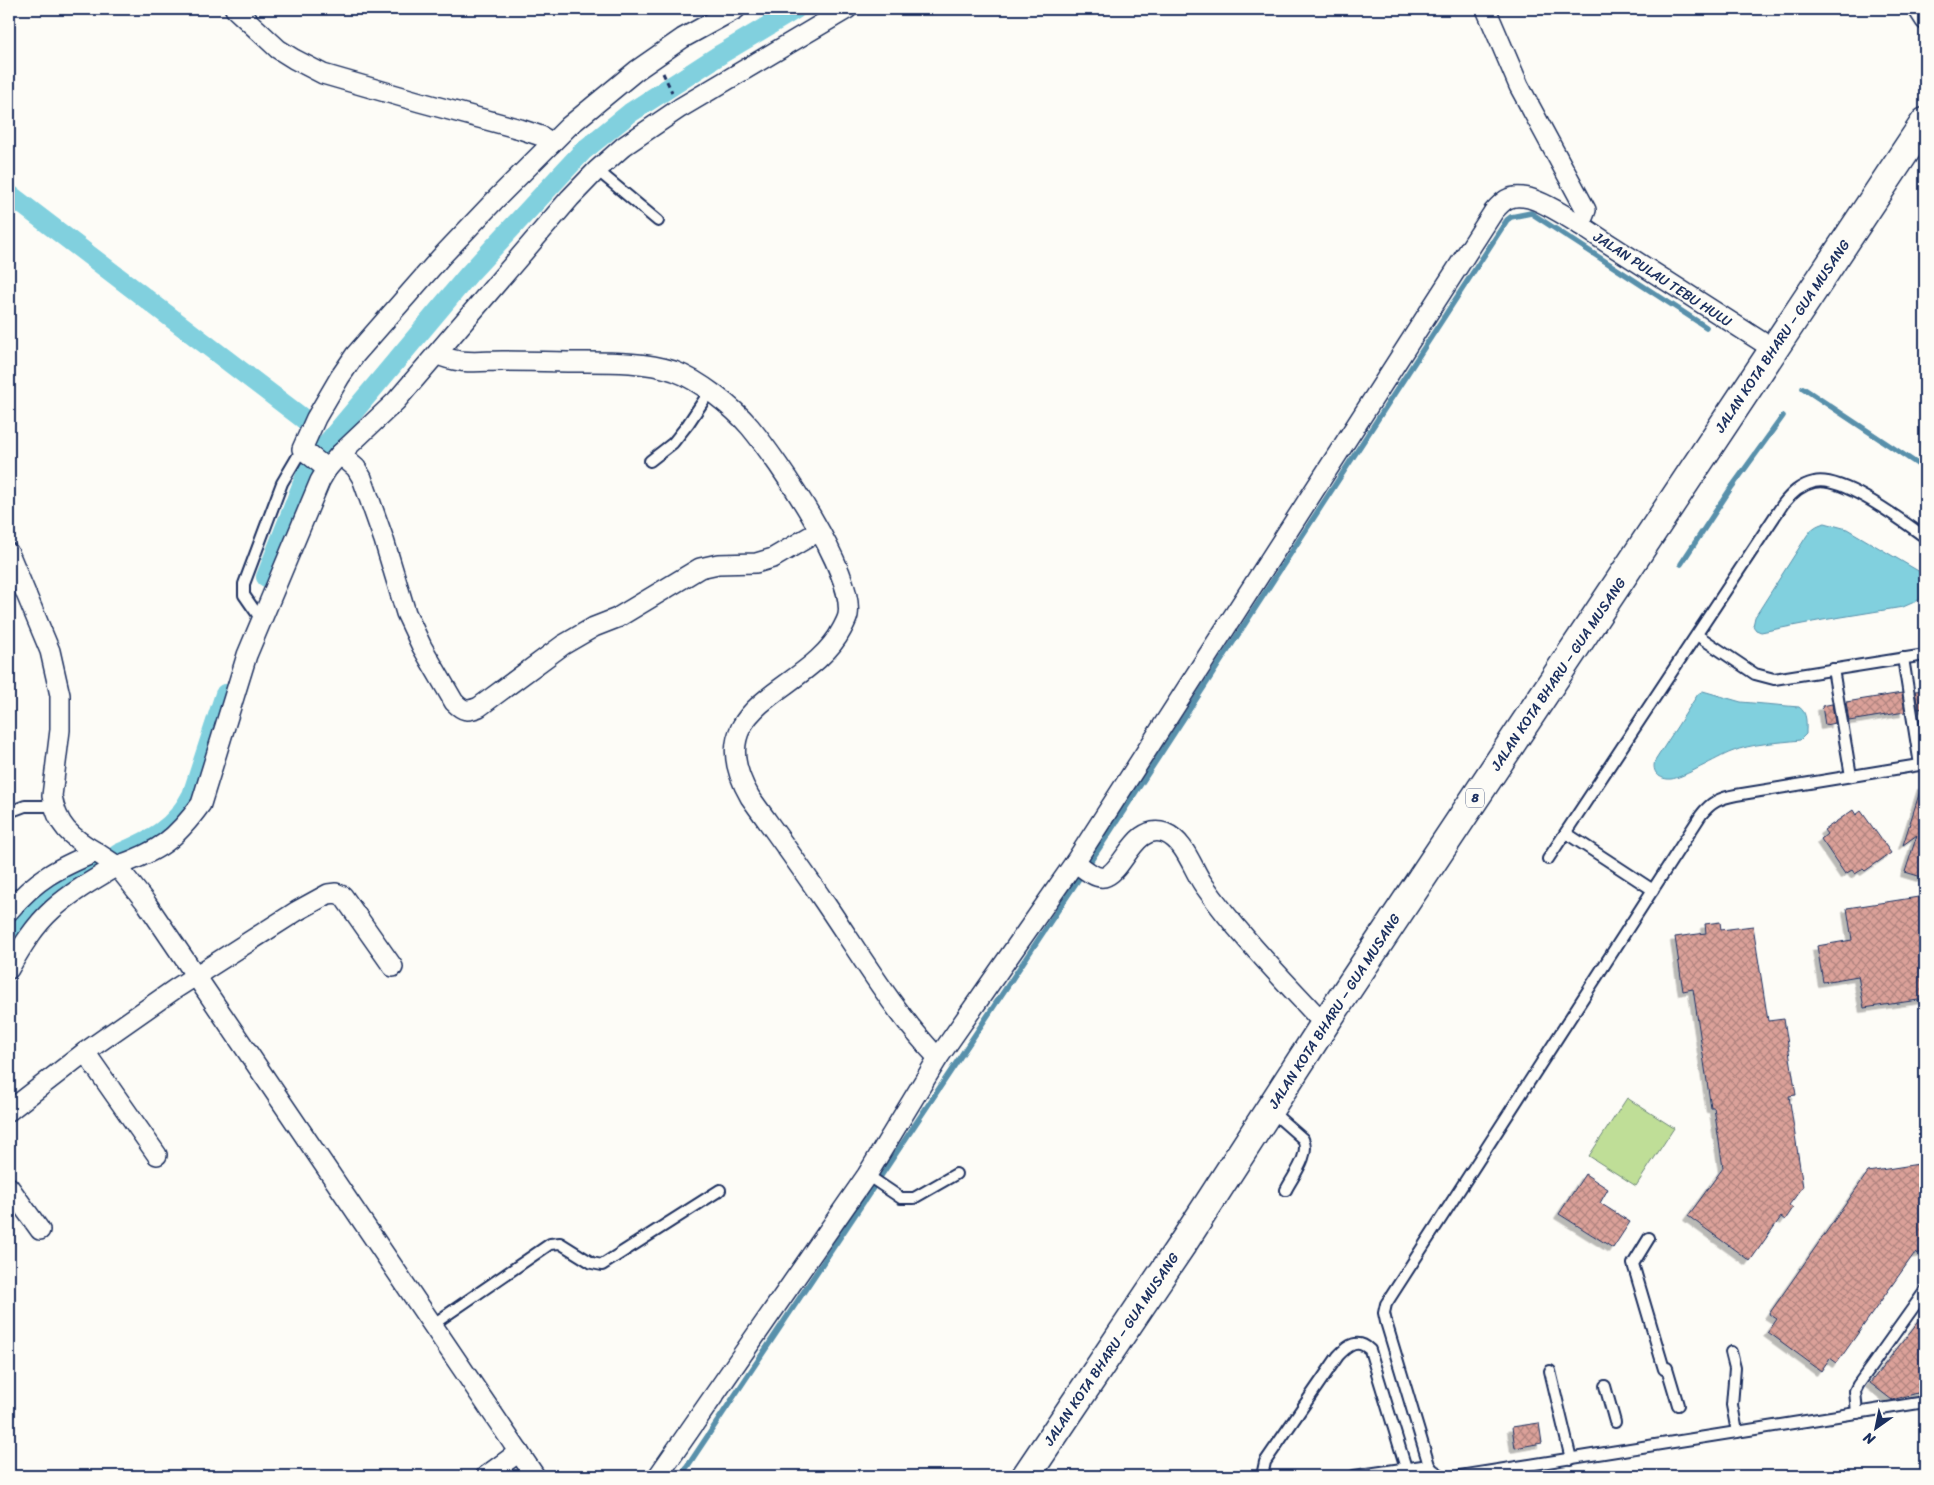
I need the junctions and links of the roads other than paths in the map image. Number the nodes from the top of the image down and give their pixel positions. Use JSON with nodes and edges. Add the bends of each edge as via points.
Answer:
{"nodes":[{"id":1,"x":235,"y":9,"type":"edge"},
{"id":2,"x":736,"y":9,"type":"edge"},
{"id":3,"x":847,"y":9,"type":"edge"},
{"id":4,"x":1486,"y":9,"type":"edge"},
{"id":5,"x":1918,"y":9,"type":"edge"},
{"id":6,"x":1925,"y":20,"type":"edge"},
{"id":7,"x":1925,"y":122,"type":"edge"},
{"id":8,"x":552,"y":143,"type":"junction"},
{"id":9,"x":597,"y":170,"type":"junction"},
{"id":10,"x":658,"y":222,"type":"dead end"},
{"id":11,"x":1580,"y":225,"type":"junction"},
{"id":12,"x":1773,"y":349,"type":"junction"},
{"id":13,"x":437,"y":354,"type":"junction"},
{"id":14,"x":710,"y":391,"type":"junction"},
{"id":15,"x":302,"y":449,"type":"junction"},
{"id":16,"x":340,"y":454,"type":"junction"},
{"id":17,"x":650,"y":461,"type":"dead end"},
{"id":18,"x":327,"y":469,"type":"junction"},
{"id":19,"x":819,"y":531,"type":"junction"},
{"id":20,"x":1925,"y":536,"type":"edge"},
{"id":21,"x":9,"y":553,"type":"edge"},
{"id":22,"x":16,"y":588,"type":"edge"},
{"id":23,"x":262,"y":621,"type":"junction"},
{"id":24,"x":1697,"y":635,"type":"junction"},
{"id":25,"x":1925,"y":655,"type":"edge"},
{"id":26,"x":1903,"y":658,"type":"junction"},
{"id":27,"x":1833,"y":669,"type":"junction"},
{"id":28,"x":1923,"y":764,"type":"edge"},
{"id":29,"x":1851,"y":776,"type":"junction"},
{"id":30,"x":54,"y":806,"type":"junction"},
{"id":31,"x":9,"y":812,"type":"edge"},
{"id":32,"x":1566,"y":833,"type":"junction"},
{"id":33,"x":96,"y":852,"type":"junction"},
{"id":34,"x":1548,"y":859,"type":"dead end"},
{"id":35,"x":1077,"y":863,"type":"junction"},
{"id":36,"x":117,"y":866,"type":"junction"},
{"id":37,"x":1652,"y":890,"type":"junction"},
{"id":38,"x":9,"y":910,"type":"edge"},
{"id":39,"x":393,"y":967,"type":"dead end"},
{"id":40,"x":9,"y":969,"type":"edge"},
{"id":41,"x":196,"y":976,"type":"junction"},
{"id":42,"x":1326,"y":1022,"type":"junction"},
{"id":43,"x":85,"y":1052,"type":"junction"},
{"id":44,"x":938,"y":1058,"type":"junction"},
{"id":45,"x":1270,"y":1110,"type":"junction"},
{"id":46,"x":9,"y":1112,"type":"edge"},
{"id":47,"x":157,"y":1155,"type":"dead end"},
{"id":48,"x":956,"y":1174,"type":"dead end"},
{"id":49,"x":869,"y":1177,"type":"junction"},
{"id":50,"x":9,"y":1187,"type":"edge"},
{"id":51,"x":720,"y":1190,"type":"dead end"},
{"id":52,"x":1286,"y":1190,"type":"dead end"},
{"id":53,"x":40,"y":1230,"type":"dead end"},
{"id":54,"x":1649,"y":1238,"type":"dead end"},
{"id":55,"x":1925,"y":1291,"type":"edge"},
{"id":56,"x":432,"y":1325,"type":"junction"},
{"id":57,"x":1731,"y":1352,"type":"dead end"},
{"id":58,"x":1550,"y":1371,"type":"dead end"},
{"id":59,"x":1605,"y":1386,"type":"dead end"},
{"id":60,"x":1925,"y":1402,"type":"edge"},
{"id":61,"x":1678,"y":1405,"type":"dead end"},
{"id":62,"x":1858,"y":1413,"type":"junction"},
{"id":63,"x":1616,"y":1422,"type":"dead end"},
{"id":64,"x":1737,"y":1432,"type":"junction"},
{"id":65,"x":518,"y":1452,"type":"junction"},
{"id":66,"x":1571,"y":1459,"type":"junction"},
{"id":67,"x":1429,"y":1465,"type":"junction"},
{"id":68,"x":1406,"y":1468,"type":"junction"},
{"id":69,"x":486,"y":1476,"type":"edge"},
{"id":70,"x":535,"y":1476,"type":"edge"},
{"id":71,"x":658,"y":1476,"type":"edge"},
{"id":72,"x":1026,"y":1476,"type":"edge"},
{"id":73,"x":1262,"y":1476,"type":"edge"},
{"id":74,"x":1354,"y":1476,"type":"edge"},
{"id":75,"x":1442,"y":1476,"type":"edge"},
{"id":76,"x":1460,"y":1476,"type":"edge"}],
"edges":[{"from":1,"to":8,"type":"street","via":[[278,49],[323,74],[520,129]]},
{"from":2,"to":8,"type":"street","via":[[653,58]]},
{"from":3,"to":9,"type":"street","via":[[680,108],[624,146]]},
{"from":4,"to":11,"type":"street","name":"JALAN PULAU TEBU HULU","via":[[1519,86],[1586,210]]},
{"from":5,"to":6,"type":"street"},
{"from":7,"to":12,"type":"main road","name":"JALAN KOTA BHARU – GUA MUSANG","number":"8"},
{"from":8,"to":15,"type":"street","via":[[441,257],[355,355],[321,410]]},
{"from":9,"to":10,"type":"lane"},
{"from":9,"to":13,"type":"street"},
{"from":11,"to":12,"type":"street","name":"JALAN PULAU TEBU HULU"},
{"from":11,"to":35,"type":"street","via":[[1525,196],[1510,196],[1494,211]]},
{"from":12,"to":42,"type":"main road","name":"JALAN KOTA BHARU – GUA MUSANG","number":"8"},
{"from":13,"to":14,"type":"street","via":[[463,362],[638,364],[675,372]]},
{"from":13,"to":16,"type":"street","via":[[396,401]]},
{"from":14,"to":17,"type":"lane","via":[[673,443]]},
{"from":14,"to":19,"type":"street","via":[[739,414],[769,450]]},
{"from":15,"to":18,"type":"street"},
{"from":15,"to":23,"type":"lane","via":[[282,483],[244,584],[244,595]]},
{"from":16,"to":18,"type":"street"},
{"from":16,"to":19,"type":"street","via":[[362,478],[406,613],[422,647],[461,710],[479,707],[563,645],[617,618],[700,568],[756,563],[773,558]]},
{"from":18,"to":23,"type":"street"},
{"from":19,"to":44,"type":"street","via":[[840,570],[848,596],[848,616],[838,637],[825,653],[745,720],[734,758],[750,797],[881,988]]},
{"from":20,"to":24,"type":"lane","via":[[1846,486],[1827,481],[1805,485],[1783,504]]},
{"from":21,"to":22,"type":"street"},
{"from":22,"to":30,"type":"street","via":[[50,651],[60,695],[60,730],[52,796]]},
{"from":23,"to":36,"type":"street","via":[[247,654],[201,804],[190,820],[155,851]]},
{"from":24,"to":27,"type":"lane","via":[[1764,677],[1774,679]]},
{"from":24,"to":32,"type":"lane"},
{"from":25,"to":26,"type":"lane"},
{"from":26,"to":27,"type":"lane"},
{"from":26,"to":28,"type":"lane"},
{"from":27,"to":29,"type":"lane"},
{"from":28,"to":29,"type":"lane"},
{"from":29,"to":37,"type":"lane","via":[[1717,799],[1708,805]]},
{"from":30,"to":31,"type":"lane","via":[[25,806]]},
{"from":30,"to":33,"type":"street","via":[[58,820],[73,838]]},
{"from":32,"to":34,"type":"lane"},
{"from":32,"to":37,"type":"lane"},
{"from":33,"to":36,"type":"street"},
{"from":33,"to":38,"type":"street","via":[[55,870]]},
{"from":35,"to":42,"type":"street","via":[[1104,877],[1147,834],[1157,832],[1173,837],[1202,882],[1249,942],[1314,1014]]},
{"from":35,"to":44,"type":"street"},
{"from":36,"to":40,"type":"street","via":[[52,910],[32,932]]},
{"from":36,"to":41,"type":"street"},
{"from":37,"to":67,"type":"lane","via":[[1386,1304],[1386,1322]]},
{"from":39,"to":41,"type":"street","via":[[350,904],[336,893],[297,911]]},
{"from":41,"to":43,"type":"street"},
{"from":41,"to":56,"type":"street"},
{"from":42,"to":45,"type":"main road","name":"JALAN KOTA BHARU – GUA MUSANG","number":"8"},
{"from":43,"to":46,"type":"street"},
{"from":43,"to":47,"type":"street"},
{"from":44,"to":49,"type":"street"},
{"from":45,"to":52,"type":"lane","via":[[1306,1144],[1305,1153]]},
{"from":45,"to":72,"type":"main road","name":"JALAN KOTA BHARU – GUA MUSANG","number":"8"},
{"from":48,"to":49,"type":"lane","via":[[914,1198],[901,1198]]},
{"from":49,"to":71,"type":"street"},
{"from":50,"to":53,"type":"street"},
{"from":51,"to":56,"type":"lane","via":[[602,1265],[592,1263],[560,1243],[550,1244]]},
{"from":54,"to":61,"type":"lane","via":[[1633,1264]]},
{"from":55,"to":62,"type":"lane","via":[[1858,1385],[1855,1391]]},
{"from":56,"to":65,"type":"street"},
{"from":57,"to":64,"type":"lane","via":[[1736,1368],[1732,1405]]},
{"from":58,"to":66,"type":"lane"},
{"from":59,"to":63,"type":"lane"},
{"from":60,"to":62,"type":"lane"},
{"from":62,"to":64,"type":"lane"},
{"from":64,"to":66,"type":"lane"},
{"from":65,"to":69,"type":"street"},
{"from":65,"to":70,"type":"street"},
{"from":66,"to":76,"type":"lane"},
{"from":67,"to":68,"type":"lane"},
{"from":67,"to":75,"type":"lane"},
{"from":68,"to":73,"type":"lane","via":[[1372,1355],[1367,1347],[1358,1343],[1338,1356],[1265,1462]]},
{"from":68,"to":74,"type":"lane"}]}
